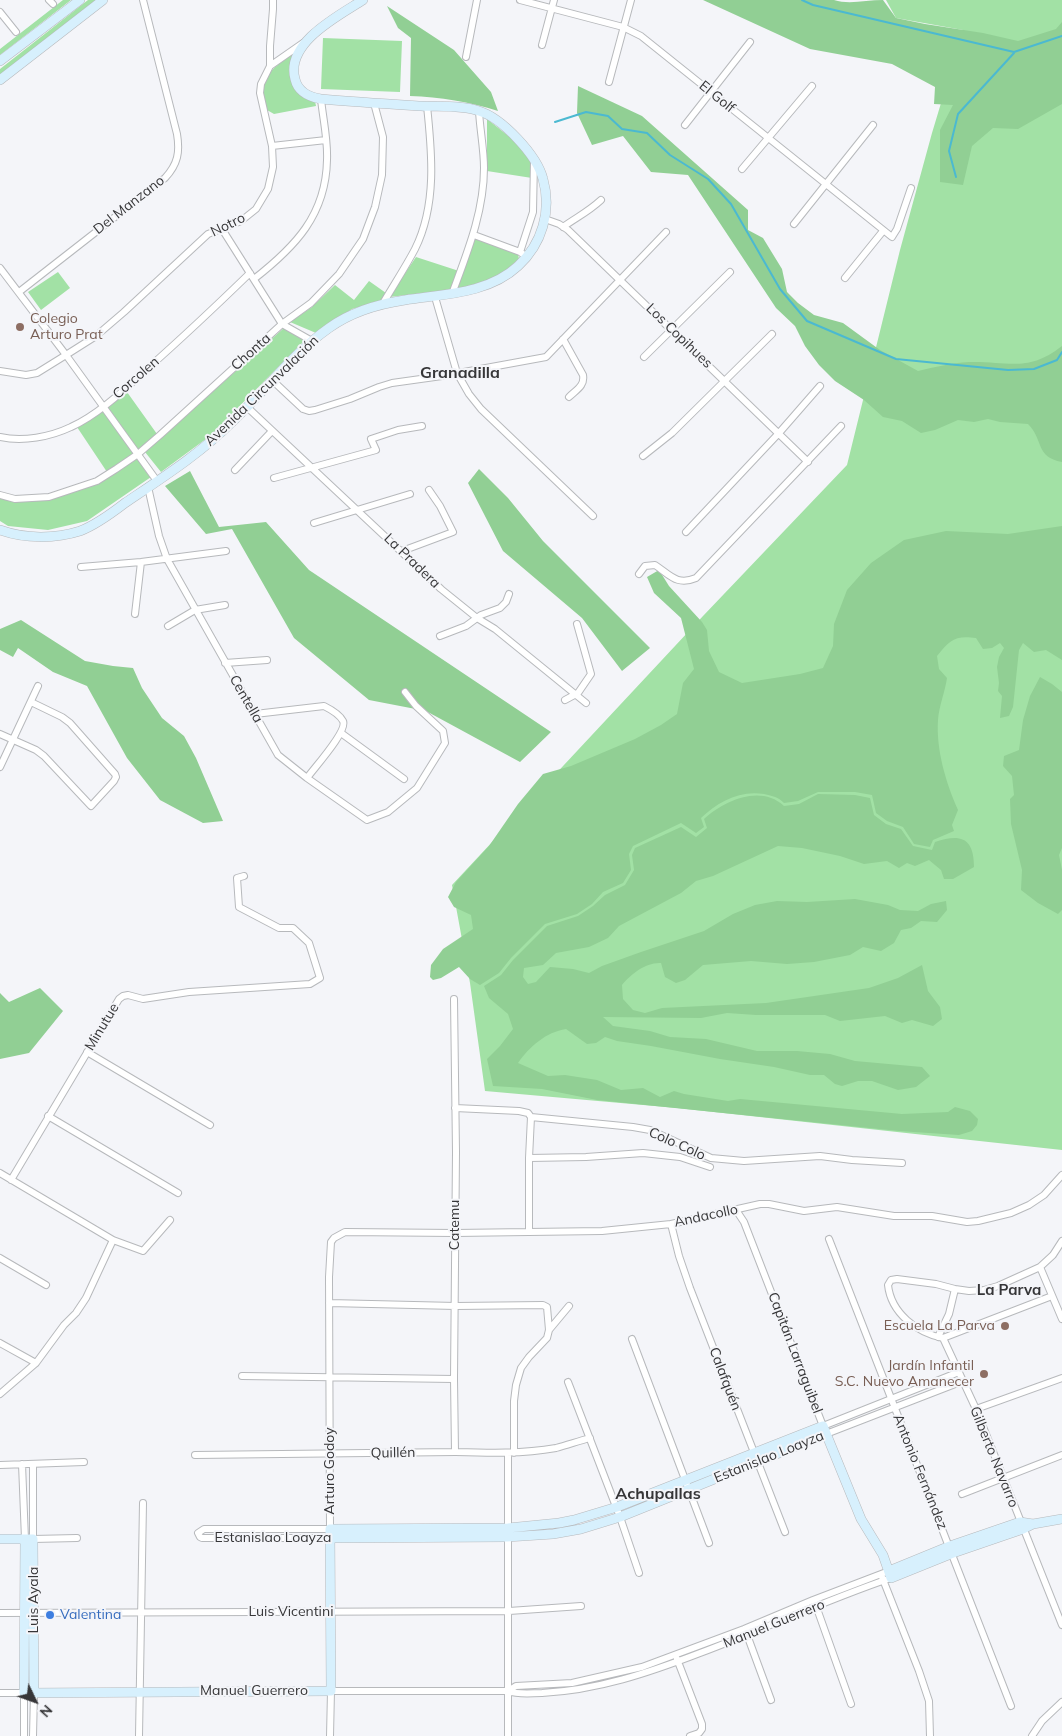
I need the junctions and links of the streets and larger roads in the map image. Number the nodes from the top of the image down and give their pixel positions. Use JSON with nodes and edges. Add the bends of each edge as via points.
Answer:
{"nodes":[{"id":1,"x":80,"y":0,"type":"edge"},
{"id":2,"x":103,"y":0,"type":"edge"},
{"id":3,"x":143,"y":0,"type":"edge"},
{"id":4,"x":272,"y":0,"type":"edge"},
{"id":5,"x":363,"y":0,"type":"edge"},
{"id":6,"x":477,"y":0,"type":"edge"},
{"id":7,"x":520,"y":0,"type":"edge"},
{"id":8,"x":554,"y":0,"type":"edge"},
{"id":9,"x":631,"y":0,"type":"edge"},
{"id":10,"x":552,"y":8,"type":"junction"},
{"id":11,"x":0,"y":12,"type":"edge"},
{"id":12,"x":623,"y":27,"type":"junction"},
{"id":13,"x":16,"y":32,"type":"dead end"},
{"id":14,"x":308,"y":40,"type":"junction"},
{"id":15,"x":750,"y":42,"type":"dead end"},
{"id":16,"x":542,"y":45,"type":"dead end"},
{"id":17,"x":466,"y":56,"type":"dead end"},
{"id":18,"x":0,"y":61,"type":"edge"},
{"id":19,"x":270,"y":66,"type":"junction"},
{"id":20,"x":0,"y":80,"type":"edge"},
{"id":21,"x":609,"y":82,"type":"dead end"},
{"id":22,"x":812,"y":86,"type":"dead end"},
{"id":23,"x":710,"y":92,"type":"junction"},
{"id":24,"x":321,"y":99,"type":"junction"},
{"id":25,"x":374,"y":103,"type":"junction"},
{"id":26,"x":427,"y":106,"type":"junction"},
{"id":27,"x":479,"y":111,"type":"junction"},
{"id":28,"x":685,"y":125,"type":"dead end"},
{"id":29,"x":873,"y":125,"type":"dead end"},
{"id":30,"x":768,"y":138,"type":"junction"},
{"id":31,"x":326,"y":140,"type":"junction"},
{"id":32,"x":272,"y":146,"type":"junction"},
{"id":33,"x":534,"y":157,"type":"junction"},
{"id":34,"x":742,"y":169,"type":"dead end"},
{"id":35,"x":826,"y":184,"type":"junction"},
{"id":36,"x":911,"y":188,"type":"dead end"},
{"id":37,"x":601,"y":200,"type":"dead end"},
{"id":38,"x":545,"y":219,"type":"junction"},
{"id":39,"x":794,"y":224,"type":"dead end"},
{"id":40,"x":563,"y":226,"type":"junction"},
{"id":41,"x":222,"y":229,"type":"junction"},
{"id":42,"x":884,"y":231,"type":"junction"},
{"id":43,"x":666,"y":232,"type":"dead end"},
{"id":44,"x":474,"y":235,"type":"junction"},
{"id":45,"x":524,"y":254,"type":"junction"},
{"id":46,"x":0,"y":268,"type":"edge"},
{"id":47,"x":730,"y":272,"type":"dead end"},
{"id":48,"x":250,"y":273,"type":"junction"},
{"id":49,"x":845,"y":278,"type":"dead end"},
{"id":50,"x":254,"y":279,"type":"junction"},
{"id":51,"x":620,"y":279,"type":"junction"},
{"id":52,"x":19,"y":292,"type":"junction"},
{"id":53,"x":452,"y":294,"type":"junction"},
{"id":54,"x":435,"y":297,"type":"junction"},
{"id":55,"x":382,"y":305,"type":"junction"},
{"id":56,"x":282,"y":324,"type":"junction"},
{"id":57,"x":672,"y":329,"type":"junction"},
{"id":58,"x":772,"y":334,"type":"dead end"},
{"id":59,"x":563,"y":339,"type":"junction"},
{"id":60,"x":312,"y":341,"type":"junction"},
{"id":61,"x":66,"y":355,"type":"junction"},
{"id":62,"x":644,"y":357,"type":"dead end"},
{"id":63,"x":0,"y":371,"type":"edge"},
{"id":64,"x":457,"y":373,"type":"junction"},
{"id":65,"x":272,"y":380,"type":"junction"},
{"id":66,"x":725,"y":382,"type":"junction"},
{"id":67,"x":820,"y":386,"type":"dead end"},
{"id":68,"x":569,"y":397,"type":"dead end"},
{"id":69,"x":104,"y":406,"type":"junction"},
{"id":70,"x":247,"y":407,"type":"junction"},
{"id":71,"x":422,"y":426,"type":"dead end"},
{"id":72,"x":841,"y":426,"type":"dead end"},
{"id":73,"x":272,"y":431,"type":"junction"},
{"id":74,"x":779,"y":433,"type":"junction"},
{"id":75,"x":0,"y":436,"type":"edge"},
{"id":76,"x":138,"y":454,"type":"junction"},
{"id":77,"x":643,"y":456,"type":"dead end"},
{"id":78,"x":808,"y":462,"type":"junction"},
{"id":79,"x":312,"y":468,"type":"junction"},
{"id":80,"x":235,"y":470,"type":"dead end"},
{"id":81,"x":274,"y":478,"type":"dead end"},
{"id":82,"x":157,"y":481,"type":"junction"},
{"id":83,"x":148,"y":487,"type":"junction"},
{"id":84,"x":430,"y":490,"type":"dead end"},
{"id":85,"x":410,"y":494,"type":"dead end"},
{"id":86,"x":0,"y":496,"type":"edge"},
{"id":87,"x":357,"y":510,"type":"junction"},
{"id":88,"x":593,"y":516,"type":"dead end"},
{"id":89,"x":314,"y":523,"type":"dead end"},
{"id":90,"x":0,"y":530,"type":"edge"},
{"id":91,"x":686,"y":532,"type":"dead end"},
{"id":92,"x":226,"y":551,"type":"dead end"},
{"id":93,"x":402,"y":551,"type":"junction"},
{"id":94,"x":166,"y":559,"type":"junction"},
{"id":95,"x":141,"y":562,"type":"junction"},
{"id":96,"x":81,"y":567,"type":"dead end"},
{"id":97,"x":639,"y":574,"type":"dead end"},
{"id":98,"x":509,"y":594,"type":"dead end"},
{"id":99,"x":225,"y":605,"type":"dead end"},
{"id":100,"x":195,"y":610,"type":"junction"},
{"id":101,"x":135,"y":614,"type":"dead end"},
{"id":102,"x":477,"y":618,"type":"junction"},
{"id":103,"x":577,"y":624,"type":"dead end"},
{"id":104,"x":168,"y":626,"type":"dead end"},
{"id":105,"x":440,"y":636,"type":"dead end"},
{"id":106,"x":268,"y":660,"type":"dead end"},
{"id":107,"x":225,"y":663,"type":"junction"},
{"id":108,"x":38,"y":686,"type":"dead end"},
{"id":109,"x":405,"y":692,"type":"dead end"},
{"id":110,"x":576,"y":694,"type":"junction"},
{"id":111,"x":565,"y":700,"type":"dead end"},
{"id":112,"x":31,"y":702,"type":"junction"},
{"id":113,"x":586,"y":703,"type":"dead end"},
{"id":114,"x":255,"y":714,"type":"junction"},
{"id":115,"x":341,"y":733,"type":"junction"},
{"id":116,"x":0,"y":734,"type":"edge"},
{"id":117,"x":12,"y":740,"type":"junction"},
{"id":118,"x":0,"y":767,"type":"edge"},
{"id":119,"x":307,"y":778,"type":"junction"},
{"id":120,"x":404,"y":779,"type":"dead end"},
{"id":121,"x":244,"y":876,"type":"dead end"},
{"id":122,"x":454,"y":999,"type":"dead end"},
{"id":123,"x":87,"y":1052,"type":"junction"},
{"id":124,"x":455,"y":1108,"type":"junction"},
{"id":125,"x":48,"y":1116,"type":"junction"},
{"id":126,"x":531,"y":1117,"type":"junction"},
{"id":127,"x":210,"y":1126,"type":"dead end"},
{"id":128,"x":528,"y":1158,"type":"junction"},
{"id":129,"x":902,"y":1163,"type":"dead end"},
{"id":130,"x":710,"y":1167,"type":"dead end"},
{"id":131,"x":0,"y":1173,"type":"edge"},
{"id":132,"x":1062,"y":1175,"type":"edge"},
{"id":133,"x":11,"y":1180,"type":"junction"},
{"id":134,"x":178,"y":1193,"type":"dead end"},
{"id":135,"x":736,"y":1210,"type":"junction"},
{"id":136,"x":170,"y":1220,"type":"dead end"},
{"id":137,"x":671,"y":1224,"type":"junction"},
{"id":138,"x":529,"y":1231,"type":"junction"},
{"id":139,"x":455,"y":1233,"type":"junction"},
{"id":140,"x":334,"y":1238,"type":"joint"},
{"id":141,"x":829,"y":1239,"type":"dead end"},
{"id":142,"x":113,"y":1240,"type":"junction"},
{"id":143,"x":1062,"y":1241,"type":"edge"},
{"id":144,"x":0,"y":1258,"type":"edge"},
{"id":145,"x":1040,"y":1267,"type":"junction"},
{"id":146,"x":46,"y":1285,"type":"dead end"},
{"id":147,"x":955,"y":1289,"type":"junction"},
{"id":148,"x":1052,"y":1296,"type":"junction"},
{"id":149,"x":329,"y":1303,"type":"junction"},
{"id":150,"x":456,"y":1306,"type":"junction"},
{"id":151,"x":569,"y":1306,"type":"dead end"},
{"id":152,"x":1062,"y":1320,"type":"edge"},
{"id":153,"x":548,"y":1333,"type":"junction"},
{"id":154,"x":941,"y":1337,"type":"junction"},
{"id":155,"x":632,"y":1339,"type":"dead end"},
{"id":156,"x":0,"y":1343,"type":"edge"},
{"id":157,"x":36,"y":1364,"type":"junction"},
{"id":158,"x":959,"y":1372,"type":"junction"},
{"id":159,"x":242,"y":1376,"type":"dead end"},
{"id":160,"x":330,"y":1378,"type":"junction"},
{"id":161,"x":454,"y":1378,"type":"junction"},
{"id":162,"x":1062,"y":1378,"type":"edge"},
{"id":163,"x":963,"y":1381,"type":"junction"},
{"id":164,"x":568,"y":1382,"type":"dead end"},
{"id":165,"x":0,"y":1394,"type":"edge"},
{"id":166,"x":891,"y":1399,"type":"junction"},
{"id":167,"x":894,"y":1408,"type":"junction"},
{"id":168,"x":976,"y":1410,"type":"junction"},
{"id":169,"x":824,"y":1430,"type":"junction"},
{"id":170,"x":590,"y":1438,"type":"junction"},
{"id":171,"x":455,"y":1452,"type":"junction"},
{"id":172,"x":329,"y":1453,"type":"junction"},
{"id":173,"x":511,"y":1453,"type":"junction"},
{"id":174,"x":754,"y":1453,"type":"junction"},
{"id":175,"x":195,"y":1455,"type":"dead end"},
{"id":176,"x":1062,"y":1455,"type":"edge"},
{"id":177,"x":84,"y":1462,"type":"dead end"},
{"id":178,"x":758,"y":1462,"type":"junction"},
{"id":179,"x":22,"y":1464,"type":"junction"},
{"id":180,"x":33,"y":1464,"type":"junction"},
{"id":181,"x":0,"y":1465,"type":"edge"},
{"id":182,"x":1003,"y":1479,"type":"junction"},
{"id":183,"x":686,"y":1480,"type":"junction"},
{"id":184,"x":689,"y":1489,"type":"junction"},
{"id":185,"x":962,"y":1494,"type":"dead end"},
{"id":186,"x":143,"y":1503,"type":"dead end"},
{"id":187,"x":617,"y":1507,"type":"junction"},
{"id":188,"x":620,"y":1517,"type":"junction"},
{"id":189,"x":1062,"y":1519,"type":"edge"},
{"id":190,"x":1022,"y":1526,"type":"junction"},
{"id":191,"x":508,"y":1528,"type":"junction"},
{"id":192,"x":785,"y":1532,"type":"dead end"},
{"id":193,"x":330,"y":1533,"type":"junction"},
{"id":194,"x":507,"y":1537,"type":"junction"},
{"id":195,"x":77,"y":1538,"type":"dead end"},
{"id":196,"x":0,"y":1539,"type":"edge"},
{"id":197,"x":29,"y":1539,"type":"junction"},
{"id":198,"x":709,"y":1543,"type":"dead end"},
{"id":199,"x":952,"y":1550,"type":"junction"},
{"id":200,"x":639,"y":1573,"type":"dead end"},
{"id":201,"x":886,"y":1576,"type":"junction"},
{"id":202,"x":815,"y":1603,"type":"junction"},
{"id":203,"x":581,"y":1606,"type":"dead end"},
{"id":204,"x":509,"y":1611,"type":"junction"},
{"id":205,"x":330,"y":1612,"type":"junction"},
{"id":206,"x":0,"y":1613,"type":"edge"},
{"id":207,"x":29,"y":1613,"type":"junction"},
{"id":208,"x":141,"y":1613,"type":"junction"},
{"id":209,"x":1062,"y":1625,"type":"edge"},
{"id":210,"x":746,"y":1632,"type":"junction"},
{"id":211,"x":676,"y":1659,"type":"junction"},
{"id":212,"x":331,"y":1691,"type":"junction"},
{"id":213,"x":508,"y":1691,"type":"junction"},
{"id":214,"x":140,"y":1692,"type":"junction"},
{"id":215,"x":0,"y":1693,"type":"edge"},
{"id":216,"x":29,"y":1693,"type":"junction"},
{"id":217,"x":771,"y":1700,"type":"dead end"},
{"id":218,"x":1062,"y":1702,"type":"edge"},
{"id":219,"x":851,"y":1704,"type":"dead end"},
{"id":220,"x":1011,"y":1706,"type":"dead end"},
{"id":221,"x":1059,"y":1709,"type":"edge"},
{"id":222,"x":24,"y":1736,"type":"edge"},
{"id":223,"x":33,"y":1736,"type":"edge"},
{"id":224,"x":139,"y":1736,"type":"edge"},
{"id":225,"x":330,"y":1736,"type":"edge"},
{"id":226,"x":508,"y":1736,"type":"edge"},
{"id":227,"x":690,"y":1736,"type":"edge"},
{"id":228,"x":930,"y":1736,"type":"edge"},
{"id":229,"x":1032,"y":1736,"type":"edge"}],
"edges":[{"from":1,"to":18,"type":"street"},
{"from":2,"to":20,"type":"street"},
{"from":3,"to":52,"type":"street","name":"Del Manzano","via":[[177,134],[179,152],[175,165],[165,178]]},
{"from":4,"to":19,"type":"street","name":"Notro"},
{"from":5,"to":14,"type":"street","name":"Avenida Circunvalación"},
{"from":6,"to":17,"type":"street"},
{"from":7,"to":10,"type":"street","name":"El Golf"},
{"from":8,"to":10,"type":"street"},
{"from":9,"to":12,"type":"street"},
{"from":10,"to":12,"type":"street","name":"El Golf"},
{"from":10,"to":16,"type":"street"},
{"from":11,"to":13,"type":"street"},
{"from":12,"to":21,"type":"street"},
{"from":12,"to":23,"type":"street","name":"El Golf","via":[[641,36]]},
{"from":14,"to":19,"type":"street"},
{"from":14,"to":24,"type":"street","name":"Avenida Circunvalación","via":[[296,58],[294,74],[300,90]]},
{"from":15,"to":23,"type":"street"},
{"from":19,"to":32,"type":"street","name":"Notro","via":[[260,93]]},
{"from":22,"to":30,"type":"street"},
{"from":23,"to":28,"type":"street"},
{"from":23,"to":30,"type":"street","name":"El Golf"},
{"from":24,"to":25,"type":"street","name":"Avenida Circunvalación"},
{"from":24,"to":31,"type":"street"},
{"from":25,"to":26,"type":"street","name":"Avenida Circunvalación"},
{"from":25,"to":56,"type":"street","name":"Chonta","via":[[383,137],[382,175],[363,239],[339,274],[311,303]]},
{"from":26,"to":27,"type":"street","name":"Avenida Circunvalación"},
{"from":26,"to":55,"type":"street","via":[[432,160],[424,222],[415,248]]},
{"from":27,"to":33,"type":"street","name":"Avenida Circunvalación","via":[[502,125]]},
{"from":27,"to":44,"type":"street","via":[[483,194]]},
{"from":29,"to":35,"type":"street"},
{"from":30,"to":34,"type":"street"},
{"from":30,"to":35,"type":"street","name":"El Golf"},
{"from":31,"to":32,"type":"street"},
{"from":31,"to":50,"type":"street","via":[[326,182],[319,204],[297,241]]},
{"from":32,"to":41,"type":"street","name":"Notro","via":[[272,179],[264,198],[241,221]]},
{"from":33,"to":38,"type":"street","name":"Avenida Circunvalación","via":[[546,193]]},
{"from":33,"to":45,"type":"street","via":[[533,212]]},
{"from":35,"to":39,"type":"street"},
{"from":35,"to":42,"type":"street","name":"El Golf"},
{"from":36,"to":42,"type":"street","name":"El Golf","via":[[892,237]]},
{"from":37,"to":40,"type":"street","via":[[589,212]]},
{"from":38,"to":40,"type":"street","name":"Los Copihues"},
{"from":38,"to":45,"type":"street","name":"Avenida Circunvalación","via":[[540,236]]},
{"from":40,"to":51,"type":"street","name":"Los Copihues"},
{"from":41,"to":48,"type":"street"},
{"from":41,"to":61,"type":"street","name":"Notro","via":[[208,234],[96,336]]},
{"from":42,"to":49,"type":"street"},
{"from":43,"to":51,"type":"street"},
{"from":44,"to":45,"type":"street"},
{"from":44,"to":53,"type":"street"},
{"from":45,"to":53,"type":"street","name":"Avenida Circunvalación","via":[[510,273],[484,286]]},
{"from":46,"to":52,"type":"street"},
{"from":47,"to":57,"type":"street"},
{"from":48,"to":50,"type":"street"},
{"from":48,"to":69,"type":"street","name":"Corcolen"},
{"from":50,"to":56,"type":"street"},
{"from":51,"to":57,"type":"street","name":"Los Copihues"},
{"from":51,"to":59,"type":"street"},
{"from":52,"to":61,"type":"street"},
{"from":53,"to":54,"type":"street","name":"Avenida Circunvalación"},
{"from":54,"to":55,"type":"street","name":"Avenida Circunvalación"},
{"from":54,"to":64,"type":"street"},
{"from":55,"to":60,"type":"street","name":"Avenida Circunvalación","via":[[342,320]]},
{"from":56,"to":60,"type":"street"},
{"from":56,"to":76,"type":"street","name":"Chonta"},
{"from":57,"to":62,"type":"street"},
{"from":57,"to":66,"type":"street","name":"Los Copihues"},
{"from":58,"to":66,"type":"street"},
{"from":59,"to":64,"type":"street","via":[[546,357]]},
{"from":59,"to":68,"type":"street","via":[[584,380]]},
{"from":60,"to":65,"type":"street","name":"Avenida Circunvalación"},
{"from":61,"to":63,"type":"street","name":"Notro","via":[[37,373],[26,375]]},
{"from":61,"to":69,"type":"street"},
{"from":64,"to":65,"type":"street","via":[[379,386],[309,411]]},
{"from":64,"to":88,"type":"street","via":[[481,409]]},
{"from":65,"to":70,"type":"street","name":"Avenida Circunvalación"},
{"from":66,"to":74,"type":"street","name":"Los Copihues"},
{"from":66,"to":77,"type":"street"},
{"from":67,"to":74,"type":"street"},
{"from":69,"to":75,"type":"street","name":"Corcolen","via":[[66,430],[22,439]]},
{"from":69,"to":76,"type":"street"},
{"from":70,"to":73,"type":"street","name":"La Pradera"},
{"from":70,"to":82,"type":"street","name":"Avenida Circunvalación","via":[[210,441]]},
{"from":71,"to":79,"type":"street","via":[[371,439],[376,450]]},
{"from":72,"to":78,"type":"street"},
{"from":73,"to":79,"type":"street","name":"La Pradera"},
{"from":73,"to":80,"type":"street"},
{"from":74,"to":78,"type":"street","name":"Los Copihues"},
{"from":74,"to":91,"type":"street"},
{"from":76,"to":82,"type":"street"},
{"from":76,"to":86,"type":"street","name":"Chonta","via":[[97,481],[49,497],[15,499]]},
{"from":78,"to":97,"type":"street","via":[[696,578],[678,581],[655,565],[645,566]]},
{"from":79,"to":81,"type":"street"},
{"from":79,"to":87,"type":"street","name":"La Pradera"},
{"from":82,"to":83,"type":"street","name":"Avenida Circunvalación"},
{"from":83,"to":90,"type":"street","name":"Avenida Circunvalación","via":[[83,530],[36,537]]},
{"from":83,"to":94,"type":"street","name":"Centella"},
{"from":84,"to":93,"type":"street","via":[[453,532]]},
{"from":85,"to":87,"type":"street"},
{"from":87,"to":89,"type":"street"},
{"from":87,"to":93,"type":"street","name":"La Pradera"},
{"from":92,"to":94,"type":"street"},
{"from":93,"to":102,"type":"street","name":"La Pradera"},
{"from":94,"to":95,"type":"street"},
{"from":94,"to":100,"type":"street","name":"Centella"},
{"from":95,"to":96,"type":"street"},
{"from":95,"to":101,"type":"street"},
{"from":98,"to":102,"type":"street","via":[[500,608]]},
{"from":99,"to":100,"type":"street"},
{"from":100,"to":104,"type":"street"},
{"from":100,"to":107,"type":"street","name":"Centella"},
{"from":102,"to":105,"type":"street"},
{"from":102,"to":110,"type":"street","name":"La Pradera"},
{"from":103,"to":110,"type":"street","via":[[591,674]]},
{"from":106,"to":107,"type":"street"},
{"from":107,"to":114,"type":"street","name":"Centella"},
{"from":108,"to":112,"type":"street"},
{"from":109,"to":119,"type":"street","name":"Centella","via":[[443,731],[446,743],[417,788],[388,812],[367,820]]},
{"from":110,"to":111,"type":"street"},
{"from":110,"to":113,"type":"street","name":"La Pradera"},
{"from":112,"to":117,"type":"street"},
{"from":112,"to":117,"type":"street","via":[[70,723],[116,777],[91,806],[44,756]]},
{"from":114,"to":115,"type":"street","via":[[324,706],[342,719]]},
{"from":114,"to":119,"type":"street","name":"Centella","via":[[278,755]]},
{"from":115,"to":119,"type":"street"},
{"from":115,"to":120,"type":"street"},
{"from":116,"to":117,"type":"street"},
{"from":117,"to":118,"type":"street"},
{"from":121,"to":123,"type":"street","name":"Minutue","via":[[237,878],[239,907],[279,928],[293,928],[310,943],[320,978],[310,984],[143,998],[123,996]]},
{"from":122,"to":124,"type":"street","name":"Catemu"},
{"from":123,"to":125,"type":"street","name":"Minutue"},
{"from":123,"to":127,"type":"street"},
{"from":124,"to":126,"type":"street","name":"Colo Colo","via":[[519,1111]]},
{"from":124,"to":139,"type":"street","name":"Catemu"},
{"from":125,"to":133,"type":"street","name":"Minutue"},
{"from":125,"to":134,"type":"street"},
{"from":126,"to":128,"type":"street"},
{"from":126,"to":129,"type":"street","name":"Colo Colo","via":[[633,1126],[721,1160],[820,1156]]},
{"from":128,"to":130,"type":"street","name":"Colo Colo","via":[[643,1152],[680,1156]]},
{"from":128,"to":138,"type":"street"},
{"from":131,"to":133,"type":"street"},
{"from":132,"to":135,"type":"street","name":"Andacollo","via":[[1044,1195],[1029,1205],[978,1221],[894,1216],[837,1207],[804,1211],[769,1204]]},
{"from":133,"to":142,"type":"street"},
{"from":135,"to":137,"type":"street","name":"Andacollo"},
{"from":135,"to":169,"type":"street","name":"Capitán Larraguibel","via":[[744,1222]]},
{"from":136,"to":142,"type":"street","via":[[143,1251]]},
{"from":137,"to":138,"type":"street","name":"Andacollo","via":[[602,1230]]},
{"from":137,"to":174,"type":"street","name":"Calafquén","via":[[690,1288]]},
{"from":138,"to":139,"type":"street","name":"Andacollo"},
{"from":139,"to":140,"type":"street","name":"Andacollo","via":[[345,1232]]},
{"from":139,"to":150,"type":"street","name":"Catemu"},
{"from":140,"to":149,"type":"street","name":"Arturo Godoy","via":[[331,1242]]},
{"from":141,"to":166,"type":"street","name":"Antonio Fernández"},
{"from":142,"to":157,"type":"street","via":[[86,1298]]},
{"from":143,"to":145,"type":"street"},
{"from":144,"to":146,"type":"street"},
{"from":145,"to":147,"type":"street","via":[[991,1288]]},
{"from":145,"to":148,"type":"street"},
{"from":147,"to":154,"type":"street"},
{"from":147,"to":154,"type":"street","via":[[897,1279],[888,1285],[902,1316],[930,1335]]},
{"from":148,"to":152,"type":"street"},
{"from":148,"to":154,"type":"street"},
{"from":149,"to":150,"type":"street"},
{"from":149,"to":160,"type":"street","name":"Arturo Godoy"},
{"from":150,"to":153,"type":"street","via":[[543,1305],[548,1311]]},
{"from":150,"to":161,"type":"street","name":"Catemu"},
{"from":151,"to":153,"type":"street"},
{"from":153,"to":173,"type":"street","via":[[521,1368],[514,1401]]},
{"from":154,"to":158,"type":"street","name":"Gilberto Navarro"},
{"from":155,"to":183,"type":"street"},
{"from":156,"to":157,"type":"street"},
{"from":157,"to":165,"type":"street"},
{"from":158,"to":163,"type":"street","name":"Gilberto Navarro"},
{"from":158,"to":166,"type":"street","name":"Estanislao Loayza"},
{"from":159,"to":160,"type":"street"},
{"from":160,"to":161,"type":"street"},
{"from":160,"to":172,"type":"street","name":"Arturo Godoy"},
{"from":161,"to":171,"type":"street","name":"Catemu"},
{"from":162,"to":168,"type":"street"},
{"from":163,"to":167,"type":"street","name":"Estanislao Loayza"},
{"from":163,"to":168,"type":"street","name":"Gilberto Navarro"},
{"from":164,"to":170,"type":"street"},
{"from":166,"to":167,"type":"street","name":"Antonio Fernández"},
{"from":166,"to":169,"type":"street","name":"Estanislao Loayza"},
{"from":167,"to":169,"type":"street","name":"Estanislao Loayza"},
{"from":167,"to":199,"type":"street","name":"Antonio Fernández"},
{"from":168,"to":182,"type":"street","name":"Gilberto Navarro"},
{"from":169,"to":174,"type":"street","name":"Estanislao Loayza"},
{"from":169,"to":178,"type":"street","name":"Estanislao Loayza"},
{"from":169,"to":201,"type":"street","name":"Capitán Larraguibel","via":[[861,1519],[883,1554]]},
{"from":170,"to":173,"type":"street","name":"Quillén","via":[[559,1447]]},
{"from":170,"to":187,"type":"street"},
{"from":171,"to":172,"type":"street","name":"Quillén"},
{"from":171,"to":173,"type":"street","name":"Quillén"},
{"from":172,"to":175,"type":"street","name":"Quillén"},
{"from":172,"to":193,"type":"street","name":"Arturo Godoy"},
{"from":173,"to":191,"type":"street"},
{"from":174,"to":178,"type":"street","name":"Calafquén"},
{"from":174,"to":183,"type":"street","name":"Estanislao Loayza"},
{"from":176,"to":182,"type":"street"},
{"from":177,"to":180,"type":"street"},
{"from":178,"to":184,"type":"street","name":"Estanislao Loayza"},
{"from":178,"to":192,"type":"street","name":"Calafquén"},
{"from":179,"to":180,"type":"street"},
{"from":179,"to":181,"type":"street"},
{"from":179,"to":197,"type":"street","name":"Luis Ayala"},
{"from":180,"to":197,"type":"street","name":"Luis Ayala"},
{"from":182,"to":185,"type":"street"},
{"from":182,"to":190,"type":"street","name":"Gilberto Navarro"},
{"from":183,"to":184,"type":"street"},
{"from":183,"to":187,"type":"street","name":"Estanislao Loayza"},
{"from":184,"to":188,"type":"street","name":"Estanislao Loayza"},
{"from":184,"to":198,"type":"street"},
{"from":186,"to":208,"type":"street"},
{"from":187,"to":188,"type":"street"},
{"from":187,"to":191,"type":"street","name":"Estanislao Loayza","via":[[559,1523]]},
{"from":188,"to":194,"type":"street","name":"Estanislao Loayza","via":[[568,1532]]},
{"from":188,"to":200,"type":"street"},
{"from":189,"to":190,"type":"street","name":"Manuel Guerrero"},
{"from":190,"to":199,"type":"street","name":"Manuel Guerrero"},
{"from":190,"to":209,"type":"street","name":"Gilberto Navarro"},
{"from":191,"to":193,"type":"street","name":"Estanislao Loayza"},
{"from":191,"to":194,"type":"street"},
{"from":193,"to":193,"type":"street","name":"Estanislao Loayza","via":[[204,1529],[198,1533],[202,1538]]},
{"from":193,"to":194,"type":"street","name":"Estanislao Loayza"},
{"from":193,"to":205,"type":"street","name":"Arturo Godoy"},
{"from":194,"to":204,"type":"street"},
{"from":195,"to":197,"type":"street"},
{"from":196,"to":197,"type":"street"},
{"from":197,"to":207,"type":"street","name":"Luis Ayala"},
{"from":199,"to":201,"type":"street","name":"Manuel Guerrero"},
{"from":199,"to":220,"type":"street","name":"Antonio Fernández"},
{"from":201,"to":202,"type":"street","name":"Manuel Guerrero"},
{"from":201,"to":228,"type":"street","name":"Capitán Larraguibel","via":[[928,1701]]},
{"from":202,"to":210,"type":"street","name":"Manuel Guerrero"},
{"from":202,"to":219,"type":"street"},
{"from":203,"to":204,"type":"street","name":"Luis Vicentini"},
{"from":204,"to":205,"type":"street","name":"Luis Vicentini"},
{"from":204,"to":213,"type":"street"},
{"from":205,"to":208,"type":"street","name":"Luis Vicentini"},
{"from":205,"to":212,"type":"street","name":"Arturo Godoy"},
{"from":206,"to":207,"type":"street","name":"Luis Vicentini"},
{"from":207,"to":208,"type":"street","name":"Luis Vicentini"},
{"from":207,"to":216,"type":"street","name":"Luis Ayala"},
{"from":208,"to":214,"type":"street"},
{"from":210,"to":211,"type":"street","name":"Manuel Guerrero"},
{"from":210,"to":217,"type":"street"},
{"from":211,"to":213,"type":"street","name":"Manuel Guerrero","via":[[572,1683],[516,1686]]},
{"from":211,"to":227,"type":"street","via":[[702,1724],[699,1733]]},
{"from":212,"to":213,"type":"street","name":"Manuel Guerrero"},
{"from":212,"to":214,"type":"street","name":"Manuel Guerrero"},
{"from":212,"to":225,"type":"street","name":"Arturo Godoy"},
{"from":213,"to":226,"type":"street"},
{"from":214,"to":216,"type":"street","name":"Manuel Guerrero"},
{"from":214,"to":224,"type":"street"},
{"from":215,"to":216,"type":"street","name":"Manuel Guerrero"},
{"from":216,"to":222,"type":"street","name":"Luis Ayala"},
{"from":216,"to":223,"type":"street","name":"Luis Ayala"},
{"from":218,"to":221,"type":"street"},
{"from":221,"to":229,"type":"street","via":[[1042,1721]]}]}
